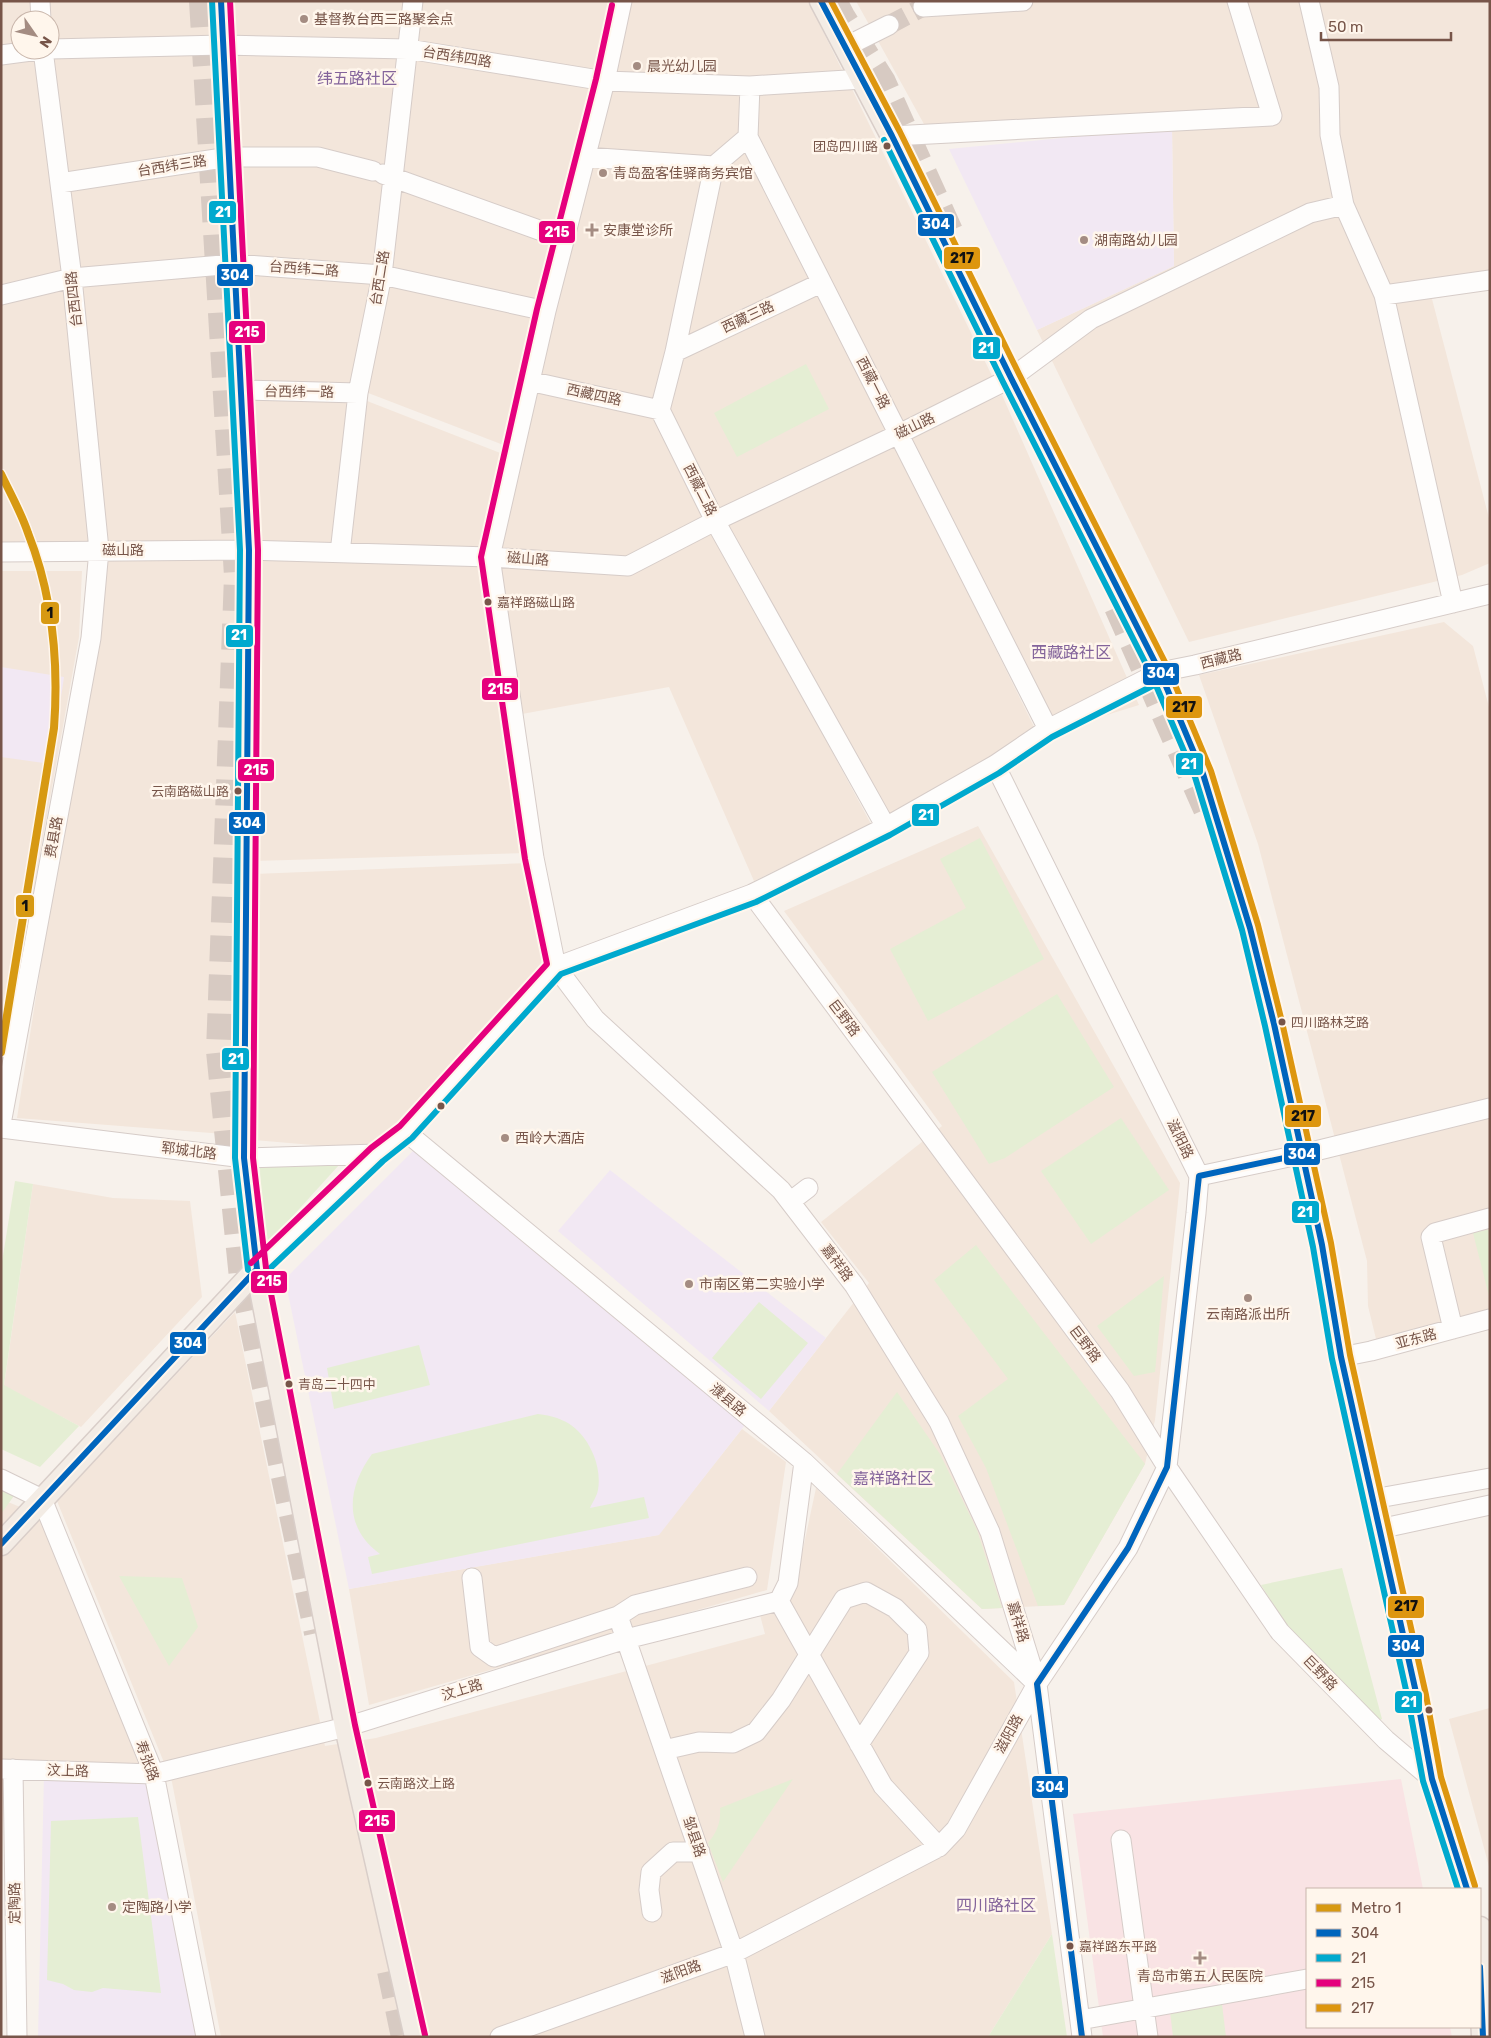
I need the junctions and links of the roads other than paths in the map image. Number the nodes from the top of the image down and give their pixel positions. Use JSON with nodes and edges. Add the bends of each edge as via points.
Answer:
{"nodes":[{"id":1,"x":221,"y":1,"type":"edge"},
{"id":2,"x":413,"y":1,"type":"edge"},
{"id":3,"x":622,"y":1,"type":"edge"},
{"id":4,"x":821,"y":1,"type":"edge"},
{"id":5,"x":1023,"y":1,"type":"edge"},
{"id":6,"x":1237,"y":1,"type":"edge"},
{"id":7,"x":1309,"y":1,"type":"edge"},
{"id":8,"x":923,"y":8,"type":"tunnel mouth"},
{"id":9,"x":888,"y":25,"type":"tunnel mouth"},
{"id":10,"x":223,"y":44,"type":"junction"},
{"id":11,"x":846,"y":47,"type":"junction"},
{"id":12,"x":60,"y":49,"type":"edge"},
{"id":13,"x":408,"y":49,"type":"junction"},
{"id":14,"x":44,"y":60,"type":"edge"},
{"id":15,"x":863,"y":79,"type":"junction"},
{"id":16,"x":605,"y":81,"type":"junction"},
{"id":17,"x":750,"y":86,"type":"junction"},
{"id":18,"x":748,"y":136,"type":"junction"},
{"id":19,"x":892,"y":136,"type":"junction"},
{"id":20,"x":229,"y":157,"type":"junction"},
{"id":21,"x":586,"y":157,"type":"junction"},
{"id":22,"x":714,"y":166,"type":"junction"},
{"id":23,"x":383,"y":174,"type":"junction"},
{"id":24,"x":60,"y":183,"type":"junction"},
{"id":25,"x":1344,"y":204,"type":"junction"},
{"id":26,"x":564,"y":239,"type":"junction"},
{"id":27,"x":234,"y":264,"type":"junction"},
{"id":28,"x":382,"y":275,"type":"junction"},
{"id":29,"x":72,"y":278,"type":"junction"},
{"id":30,"x":1490,"y":280,"type":"edge"},
{"id":31,"x":821,"y":283,"type":"junction"},
{"id":32,"x":1,"y":295,"type":"edge"},
{"id":33,"x":1384,"y":295,"type":"junction"},
{"id":34,"x":546,"y":311,"type":"junction"},
{"id":35,"x":675,"y":352,"type":"junction"},
{"id":36,"x":1011,"y":378,"type":"junction"},
{"id":37,"x":529,"y":382,"type":"junction"},
{"id":38,"x":241,"y":390,"type":"junction"},
{"id":39,"x":358,"y":393,"type":"junction"},
{"id":40,"x":660,"y":410,"type":"junction"},
{"id":41,"x":899,"y":434,"type":"junction"},
{"id":42,"x":715,"y":521,"type":"junction"},
{"id":43,"x":99,"y":550,"type":"junction"},
{"id":44,"x":249,"y":550,"type":"junction"},
{"id":45,"x":1,"y":552,"type":"edge"},
{"id":46,"x":340,"y":553,"type":"junction"},
{"id":47,"x":490,"y":557,"type":"junction"},
{"id":48,"x":1490,"y":594,"type":"edge"},
{"id":49,"x":1453,"y":602,"type":"junction"},
{"id":50,"x":1160,"y":672,"type":"junction"},
{"id":51,"x":1048,"y":729,"type":"junction"},
{"id":52,"x":995,"y":765,"type":"junction"},
{"id":53,"x":886,"y":827,"type":"junction"},
{"id":54,"x":752,"y":894,"type":"junction"},
{"id":55,"x":556,"y":967,"type":"junction"},
{"id":56,"x":1490,"y":1108,"type":"edge"},
{"id":57,"x":1,"y":1126,"type":"edge"},
{"id":58,"x":406,"y":1132,"type":"junction"},
{"id":59,"x":377,"y":1154,"type":"junction"},
{"id":60,"x":1302,"y":1154,"type":"junction"},
{"id":61,"x":244,"y":1158,"type":"junction"},
{"id":62,"x":1199,"y":1176,"type":"junction"},
{"id":63,"x":808,"y":1188,"type":"dead end"},
{"id":64,"x":791,"y":1202,"type":"junction"},
{"id":65,"x":1490,"y":1218,"type":"edge"},
{"id":66,"x":257,"y":1269,"type":"junction"},
{"id":67,"x":1490,"y":1319,"type":"edge"},
{"id":68,"x":1453,"y":1329,"type":"junction"},
{"id":69,"x":1341,"y":1357,"type":"junction"},
{"id":70,"x":804,"y":1462,"type":"junction"},
{"id":71,"x":1167,"y":1467,"type":"junction"},
{"id":72,"x":1490,"y":1478,"type":"edge"},
{"id":73,"x":1,"y":1479,"type":"edge"},
{"id":74,"x":42,"y":1499,"type":"junction"},
{"id":75,"x":1373,"y":1499,"type":"junction"},
{"id":76,"x":1490,"y":1504,"type":"edge"},
{"id":77,"x":1379,"y":1529,"type":"junction"},
{"id":78,"x":1,"y":1544,"type":"edge"},
{"id":79,"x":747,"y":1577,"type":"dead end"},
{"id":80,"x":472,"y":1578,"type":"dead end"},
{"id":81,"x":779,"y":1602,"type":"junction"},
{"id":82,"x":618,"y":1616,"type":"junction"},
{"id":83,"x":626,"y":1639,"type":"junction"},
{"id":84,"x":809,"y":1655,"type":"junction"},
{"id":85,"x":1037,"y":1684,"type":"junction"},
{"id":86,"x":346,"y":1727,"type":"junction"},
{"id":87,"x":859,"y":1744,"type":"junction"},
{"id":88,"x":664,"y":1750,"type":"junction"},
{"id":89,"x":7,"y":1769,"type":"edge"},
{"id":90,"x":154,"y":1774,"type":"junction"},
{"id":91,"x":1432,"y":1779,"type":"junction"},
{"id":92,"x":1121,"y":1840,"type":"dead end"},
{"id":93,"x":939,"y":1847,"type":"junction"},
{"id":94,"x":700,"y":1852,"type":"junction"},
{"id":95,"x":1467,"y":1888,"type":"edge"},
{"id":96,"x":652,"y":1912,"type":"dead end"},
{"id":97,"x":1481,"y":1931,"type":"edge"},
{"id":98,"x":734,"y":1953,"type":"junction"},
{"id":99,"x":1490,"y":1958,"type":"edge"},
{"id":100,"x":1306,"y":1979,"type":"edge"},
{"id":101,"x":1481,"y":1990,"type":"edge"},
{"id":102,"x":1145,"y":2009,"type":"junction"},
{"id":103,"x":1081,"y":2028,"type":"edge"},
{"id":104,"x":17,"y":2037,"type":"edge"},
{"id":105,"x":206,"y":2037,"type":"edge"},
{"id":106,"x":416,"y":2037,"type":"edge"},
{"id":107,"x":500,"y":2037,"type":"edge"},
{"id":108,"x":755,"y":2037,"type":"edge"},
{"id":109,"x":1148,"y":2037,"type":"edge"},
{"id":110,"x":1483,"y":2037,"type":"edge"}],
"edges":[{"from":1,"to":10,"type":"street"},
{"from":2,"to":13,"type":"street","name":"台西二路"},
{"from":3,"to":16,"type":"street"},
{"from":4,"to":11,"type":"main road"},
{"from":5,"to":8,"type":"street"},
{"from":6,"to":19,"type":"street","via":[[1272,116]]},
{"from":7,"to":25,"type":"street","via":[[1329,87],[1330,135]]},
{"from":9,"to":11,"type":"street"},
{"from":10,"to":12,"type":"street","name":"台西纬四路"},
{"from":10,"to":13,"type":"street","name":"台西纬四路"},
{"from":10,"to":20,"type":"street"},
{"from":11,"to":15,"type":"main road"},
{"from":13,"to":16,"type":"street","name":"台西纬四路"},
{"from":13,"to":23,"type":"street","name":"台西二路"},
{"from":14,"to":24,"type":"street","name":"台西四路"},
{"from":15,"to":17,"type":"street","name":"台西纬四路"},
{"from":15,"to":19,"type":"main road"},
{"from":16,"to":17,"type":"street","name":"台西纬四路"},
{"from":16,"to":21,"type":"street"},
{"from":17,"to":18,"type":"street","name":"西藏一路"},
{"from":18,"to":22,"type":"street"},
{"from":18,"to":31,"type":"street","name":"西藏一路"},
{"from":19,"to":36,"type":"main road"},
{"from":20,"to":23,"type":"street","name":"台西纬三路","via":[[318,157]]},
{"from":20,"to":24,"type":"street","name":"台西纬三路"},
{"from":20,"to":27,"type":"street"},
{"from":21,"to":22,"type":"street"},
{"from":21,"to":26,"type":"street"},
{"from":22,"to":35,"type":"street"},
{"from":23,"to":26,"type":"street","name":"台西纬三路"},
{"from":23,"to":28,"type":"street","name":"台西二路"},
{"from":24,"to":29,"type":"street","name":"台西四路"},
{"from":25,"to":33,"type":"street"},
{"from":25,"to":36,"type":"street","name":"磁山路","via":[[1310,213],[1091,320]]},
{"from":26,"to":34,"type":"street"},
{"from":27,"to":28,"type":"street","name":"台西纬二路"},
{"from":27,"to":29,"type":"street","name":"台西纬二路"},
{"from":27,"to":38,"type":"street"},
{"from":28,"to":34,"type":"street","name":"台西纬二路"},
{"from":28,"to":39,"type":"street","name":"台西二路"},
{"from":29,"to":32,"type":"street","name":"台西纬二路"},
{"from":29,"to":43,"type":"street","name":"台西四路"},
{"from":30,"to":33,"type":"street"},
{"from":31,"to":35,"type":"street","name":"西藏三路"},
{"from":31,"to":41,"type":"street","name":"西藏一路"},
{"from":33,"to":49,"type":"street"},
{"from":34,"to":37,"type":"street"},
{"from":35,"to":40,"type":"street"},
{"from":36,"to":41,"type":"street","name":"磁山路"},
{"from":36,"to":50,"type":"main road"},
{"from":37,"to":40,"type":"street","name":"西藏四路"},
{"from":37,"to":47,"type":"street"},
{"from":38,"to":39,"type":"street","name":"台西纬一路"},
{"from":38,"to":44,"type":"street"},
{"from":39,"to":46,"type":"street","name":"台西二路"},
{"from":40,"to":42,"type":"street","name":"西藏二路"},
{"from":41,"to":42,"type":"street","name":"磁山路"},
{"from":41,"to":51,"type":"street","name":"西藏一路"},
{"from":42,"to":47,"type":"street","name":"磁山路","via":[[628,566]]},
{"from":42,"to":53,"type":"street","name":"西藏二路"},
{"from":43,"to":44,"type":"street","name":"磁山路"},
{"from":43,"to":45,"type":"street","name":"磁山路"},
{"from":43,"to":57,"type":"street","name":"费县路","via":[[91,638]]},
{"from":44,"to":46,"type":"street","name":"磁山路"},
{"from":44,"to":61,"type":"street"},
{"from":46,"to":47,"type":"street","name":"磁山路"},
{"from":47,"to":55,"type":"street","name":"嘉祥路","via":[[534,858]]},
{"from":48,"to":49,"type":"street","name":"西藏路"},
{"from":49,"to":50,"type":"street","name":"西藏路","via":[[1196,666]]},
{"from":50,"to":51,"type":"street","name":"西藏路"},
{"from":50,"to":60,"type":"main road","via":[[1203,774],[1250,928]]},
{"from":51,"to":52,"type":"street","name":"西藏路"},
{"from":52,"to":53,"type":"street","name":"西藏路"},
{"from":52,"to":62,"type":"street","name":"滋阳路"},
{"from":53,"to":54,"type":"street","name":"西藏路"},
{"from":54,"to":55,"type":"street","name":"西藏路"},
{"from":54,"to":71,"type":"street","name":"巨野路","via":[[1120,1391]]},
{"from":55,"to":58,"type":"street","name":"西藏路"},
{"from":55,"to":64,"type":"street","name":"嘉祥路","via":[[595,1019]]},
{"from":56,"to":60,"type":"street"},
{"from":57,"to":61,"type":"street","name":"郓城北路"},
{"from":58,"to":59,"type":"street","name":"西藏路"},
{"from":58,"to":70,"type":"street","name":"濮县路"},
{"from":59,"to":61,"type":"street","name":"郓城北路"},
{"from":59,"to":66,"type":"street","name":"西藏路"},
{"from":60,"to":62,"type":"street"},
{"from":60,"to":69,"type":"main road"},
{"from":61,"to":66,"type":"street"},
{"from":62,"to":71,"type":"street","name":"滋阳路"},
{"from":63,"to":64,"type":"street"},
{"from":64,"to":85,"type":"street","name":"嘉祥路","via":[[854,1284],[939,1422],[990,1532]]},
{"from":65,"to":68,"type":"street","via":[[1435,1233],[1431,1237]]},
{"from":66,"to":74,"type":"main road","name":"西藏路"},
{"from":66,"to":86,"type":"main road"},
{"from":67,"to":68,"type":"street","name":"亚东路"},
{"from":68,"to":69,"type":"street","name":"亚东路"},
{"from":69,"to":75,"type":"main road"},
{"from":70,"to":81,"type":"street","via":[[788,1583]]},
{"from":70,"to":85,"type":"street","name":"濮县路"},
{"from":71,"to":85,"type":"street","name":"滋阳路","via":[[1128,1548]]},
{"from":71,"to":91,"type":"street","name":"巨野路","via":[[1280,1632],[1386,1740]]},
{"from":72,"to":75,"type":"street"},
{"from":73,"to":74,"type":"street"},
{"from":74,"to":78,"type":"main road","name":"西藏路"},
{"from":74,"to":90,"type":"street","name":"寿张路"},
{"from":75,"to":77,"type":"main road"},
{"from":76,"to":77,"type":"street"},
{"from":77,"to":91,"type":"main road"},
{"from":79,"to":82,"type":"street","via":[[635,1605]]},
{"from":80,"to":82,"type":"street","via":[[480,1647],[494,1657]]},
{"from":81,"to":83,"type":"street","name":"汶上路"},
{"from":81,"to":84,"type":"street"},
{"from":82,"to":83,"type":"street","name":"邹县路"},
{"from":83,"to":86,"type":"street","name":"汶上路"},
{"from":83,"to":88,"type":"street","name":"邹县路"},
{"from":84,"to":87,"type":"street"},
{"from":84,"to":87,"type":"street","via":[[844,1599],[866,1592],[895,1608],[917,1630],[919,1653]]},
{"from":84,"to":88,"type":"street","via":[[756,1732],[733,1743],[699,1742]]},
{"from":85,"to":93,"type":"street","name":"滋阳路","via":[[956,1829]]},
{"from":85,"to":103,"type":"street","name":"嘉祥路"},
{"from":86,"to":90,"type":"street","name":"汶上路"},
{"from":86,"to":106,"type":"main road"},
{"from":87,"to":93,"type":"street","via":[[883,1786]]},
{"from":88,"to":94,"type":"street","name":"邹县路"},
{"from":89,"to":90,"type":"street","name":"汶上路"},
{"from":89,"to":104,"type":"street","name":"定陶路"},
{"from":90,"to":105,"type":"street","name":"寿张路"},
{"from":91,"to":95,"type":"main road"},
{"from":92,"to":102,"type":"street"},
{"from":93,"to":98,"type":"street","name":"滋阳路"},
{"from":94,"to":96,"type":"street","via":[[673,1852],[651,1872]]},
{"from":94,"to":98,"type":"street","name":"邹县路"},
{"from":97,"to":99,"type":"main road"},
{"from":98,"to":107,"type":"street","name":"滋阳路"},
{"from":98,"to":108,"type":"street","name":"邹县路"},
{"from":100,"to":102,"type":"street"},
{"from":101,"to":110,"type":"main road"},
{"from":102,"to":103,"type":"street"},
{"from":102,"to":109,"type":"street"}]}
